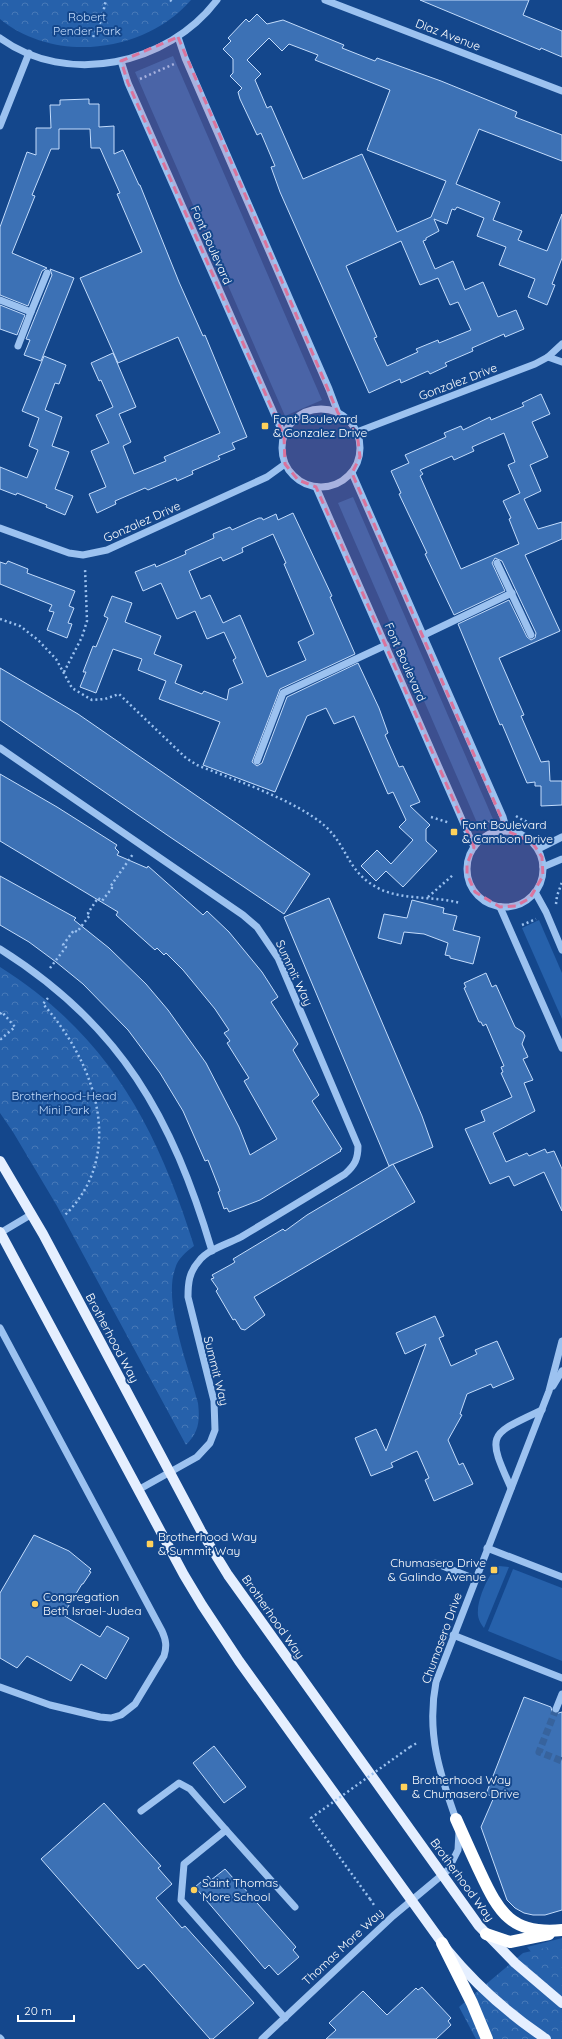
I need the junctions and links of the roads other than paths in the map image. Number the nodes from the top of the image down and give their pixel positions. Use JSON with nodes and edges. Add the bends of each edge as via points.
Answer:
{"nodes":[{"id":1,"x":217,"y":0,"type":"edge"},
{"id":2,"x":325,"y":0,"type":"edge"},
{"id":3,"x":178,"y":37,"type":"junction"},
{"id":4,"x":0,"y":38,"type":"edge"},
{"id":5,"x":29,"y":53,"type":"junction"},
{"id":6,"x":121,"y":61,"type":"junction"},
{"id":7,"x":562,"y":91,"type":"edge"},
{"id":8,"x":0,"y":126,"type":"edge"},
{"id":9,"x":47,"y":273,"type":"dead end"},
{"id":10,"x":0,"y":300,"type":"edge"},
{"id":11,"x":32,"y":312,"type":"junction"},
{"id":12,"x":562,"y":344,"type":"edge"},
{"id":13,"x":18,"y":346,"type":"dead end"},
{"id":14,"x":548,"y":356,"type":"junction"},
{"id":15,"x":562,"y":362,"type":"edge"},
{"id":16,"x":338,"y":413,"type":"junction"},
{"id":17,"x":357,"y":432,"type":"junction"},
{"id":18,"x":284,"y":436,"type":"junction"},
{"id":19,"x":285,"y":464,"type":"junction"},
{"id":20,"x":352,"y":473,"type":"junction"},
{"id":21,"x":316,"y":487,"type":"junction"},
{"id":22,"x":0,"y":528,"type":"edge"},
{"id":23,"x":498,"y":563,"type":"dead end"},
{"id":24,"x":512,"y":593,"type":"junction"},
{"id":25,"x":424,"y":635,"type":"junction"},
{"id":26,"x":531,"y":635,"type":"dead end"},
{"id":27,"x":386,"y":645,"type":"junction"},
{"id":28,"x":0,"y":748,"type":"edge"},
{"id":29,"x":257,"y":761,"type":"dead end"},
{"id":30,"x":507,"y":831,"type":"junction"},
{"id":31,"x":562,"y":838,"type":"edge"},
{"id":32,"x":474,"y":847,"type":"junction"},
{"id":33,"x":538,"y":849,"type":"junction"},
{"id":34,"x":562,"y":859,"type":"edge"},
{"id":35,"x":543,"y":867,"type":"junction"},
{"id":36,"x":535,"y":892,"type":"junction"},
{"id":37,"x":500,"y":907,"type":"junction"},
{"id":38,"x":0,"y":949,"type":"edge"},
{"id":39,"x":562,"y":950,"type":"edge"},
{"id":40,"x":562,"y":1048,"type":"edge"},
{"id":41,"x":0,"y":1161,"type":"edge"},
{"id":42,"x":32,"y":1214,"type":"junction"},
{"id":43,"x":0,"y":1232,"type":"edge"},
{"id":44,"x":212,"y":1251,"type":"junction"},
{"id":45,"x":0,"y":1328,"type":"edge"},
{"id":46,"x":562,"y":1342,"type":"edge"},
{"id":47,"x":562,"y":1371,"type":"edge"},
{"id":48,"x":549,"y":1391,"type":"junction"},
{"id":49,"x":542,"y":1410,"type":"junction"},
{"id":50,"x":170,"y":1473,"type":"junction"},
{"id":51,"x":511,"y":1488,"type":"junction"},
{"id":52,"x":138,"y":1490,"type":"junction"},
{"id":53,"x":487,"y":1548,"type":"junction"},
{"id":54,"x":435,"y":1562,"type":"dead end"},
{"id":55,"x":562,"y":1577,"type":"edge"},
{"id":56,"x":475,"y":1578,"type":"junction"},
{"id":57,"x":453,"y":1635,"type":"junction"},
{"id":58,"x":562,"y":1678,"type":"edge"},
{"id":59,"x":0,"y":1688,"type":"edge"},
{"id":60,"x":562,"y":1694,"type":"edge"},
{"id":61,"x":556,"y":1709,"type":"tunnel mouth"},
{"id":62,"x":141,"y":1811,"type":"dead end"},
{"id":63,"x":456,"y":1819,"type":"junction"},
{"id":64,"x":226,"y":1830,"type":"junction"},
{"id":65,"x":442,"y":1876,"type":"junction"},
{"id":66,"x":411,"y":1901,"type":"junction"},
{"id":67,"x":295,"y":1907,"type":"dead end"},
{"id":68,"x":562,"y":1930,"type":"edge"},
{"id":69,"x":486,"y":1934,"type":"junction"},
{"id":70,"x":442,"y":1943,"type":"junction"},
{"id":71,"x":562,"y":2003,"type":"edge"},
{"id":72,"x":285,"y":2018,"type":"junction"},
{"id":73,"x":263,"y":2038,"type":"edge"},
{"id":74,"x":487,"y":2039,"type":"edge"},
{"id":75,"x":546,"y":2039,"type":"edge"}],
"edges":[{"from":1,"to":3,"type":"street","via":[[206,14]]},
{"from":2,"to":7,"type":"street","name":"Diaz Avenue"},
{"from":3,"to":6,"type":"street"},
{"from":3,"to":16,"type":"street","via":[[184,58]]},
{"from":4,"to":5,"type":"street"},
{"from":5,"to":6,"type":"street","via":[[67,64],[95,65]]},
{"from":5,"to":8,"type":"street"},
{"from":6,"to":18,"type":"street","name":"Font Boulevard","via":[[128,83]]},
{"from":9,"to":11,"type":"street"},
{"from":10,"to":11,"type":"street"},
{"from":11,"to":13,"type":"street"},
{"from":12,"to":14,"type":"street","name":"Gonzalez Drive"},
{"from":14,"to":15,"type":"street"},
{"from":14,"to":17,"type":"street","name":"Gonzalez Drive","via":[[535,364]]},
{"from":16,"to":17,"type":"street","via":[[349,420]]},
{"from":16,"to":18,"type":"street","via":[[321,409],[305,412],[292,422]]},
{"from":17,"to":20,"type":"street","via":[[360,440],[360,458]]},
{"from":18,"to":19,"type":"street","via":[[282,446]]},
{"from":19,"to":21,"type":"street","via":[[298,480]]},
{"from":19,"to":22,"type":"street","name":"Gonzalez Drive","via":[[267,477],[107,550],[83,555],[69,553]]},
{"from":20,"to":21,"type":"street","via":[[332,486]]},
{"from":20,"to":25,"type":"street"},
{"from":21,"to":27,"type":"street","name":"Font Boulevard"},
{"from":23,"to":24,"type":"street"},
{"from":24,"to":25,"type":"street"},
{"from":24,"to":26,"type":"street"},
{"from":25,"to":30,"type":"street"},
{"from":27,"to":29,"type":"street","via":[[283,693]]},
{"from":27,"to":32,"type":"street","name":"Font Boulevard"},
{"from":28,"to":44,"type":"street","name":"Summit Way","via":[[257,927],[278,958],[358,1146],[358,1157],[346,1174]]},
{"from":30,"to":32,"type":"street","via":[[488,835]]},
{"from":30,"to":33,"type":"street","via":[[524,836]]},
{"from":31,"to":33,"type":"street"},
{"from":32,"to":37,"type":"street","via":[[467,864],[470,884],[482,899]]},
{"from":33,"to":35,"type":"street"},
{"from":34,"to":35,"type":"street"},
{"from":35,"to":36,"type":"street","via":[[540,885]]},
{"from":36,"to":37,"type":"street","via":[[516,906]]},
{"from":36,"to":39,"type":"street"},
{"from":37,"to":40,"type":"street"},
{"from":38,"to":44,"type":"street","via":[[55,988],[102,1033],[125,1061],[146,1092],[179,1155]]},
{"from":41,"to":42,"type":"main road","name":"Brotherhood Way"},
{"from":42,"to":43,"type":"street"},
{"from":42,"to":50,"type":"main road","name":"Brotherhood Way"},
{"from":43,"to":52,"type":"main road"},
{"from":44,"to":50,"type":"street","name":"Summit Way","via":[[200,1259],[191,1271],[188,1298],[214,1401],[215,1430],[210,1443],[201,1454]]},
{"from":45,"to":59,"type":"street","via":[[162,1630],[166,1648],[164,1656],[135,1704],[121,1715],[110,1718],[50,1705]]},
{"from":46,"to":48,"type":"street","name":"Chumasero Drive"},
{"from":47,"to":48,"type":"street","name":"Chumasero Drive"},
{"from":48,"to":49,"type":"street","name":"Chumasero Drive"},
{"from":49,"to":51,"type":"street","name":"Chumasero Drive"},
{"from":49,"to":51,"type":"street","via":[[501,1430],[496,1438],[496,1455]]},
{"from":50,"to":52,"type":"street","name":"Summit Way"},
{"from":50,"to":65,"type":"main road","name":"Brotherhood Way","via":[[228,1575]]},
{"from":51,"to":53,"type":"street","name":"Chumasero Drive"},
{"from":52,"to":66,"type":"main road","via":[[184,1575],[220,1634]]},
{"from":53,"to":55,"type":"street"},
{"from":53,"to":56,"type":"street","name":"Chumasero Drive"},
{"from":54,"to":56,"type":"street"},
{"from":56,"to":57,"type":"street","name":"Chumasero Drive"},
{"from":57,"to":58,"type":"street"},
{"from":57,"to":63,"type":"street","name":"Chumasero Drive","via":[[436,1682],[432,1720],[436,1755]]},
{"from":60,"to":61,"type":"street"},
{"from":62,"to":64,"type":"street","via":[[179,1783],[190,1789]]},
{"from":63,"to":65,"type":"street","name":"Chumasero Drive","via":[[459,1832],[458,1850]]},
{"from":63,"to":68,"type":"highway","via":[[492,1898],[501,1910],[512,1921],[526,1928]]},
{"from":64,"to":67,"type":"street"},
{"from":64,"to":72,"type":"street","via":[[184,1864],[181,1900]]},
{"from":65,"to":66,"type":"street","name":"Thomas More Way"},
{"from":65,"to":69,"type":"main road","name":"Brotherhood Way"},
{"from":66,"to":70,"type":"main road"},
{"from":66,"to":72,"type":"street","name":"Thomas More Way"},
{"from":68,"to":69,"type":"highway","via":[[514,1942],[502,1941]]},
{"from":69,"to":71,"type":"main road","name":"Brotherhood Way","via":[[522,1970]]},
{"from":70,"to":74,"type":"highway"},
{"from":70,"to":75,"type":"main road","via":[[490,1995]]},
{"from":72,"to":73,"type":"street","name":"Thomas More Way"}]}
